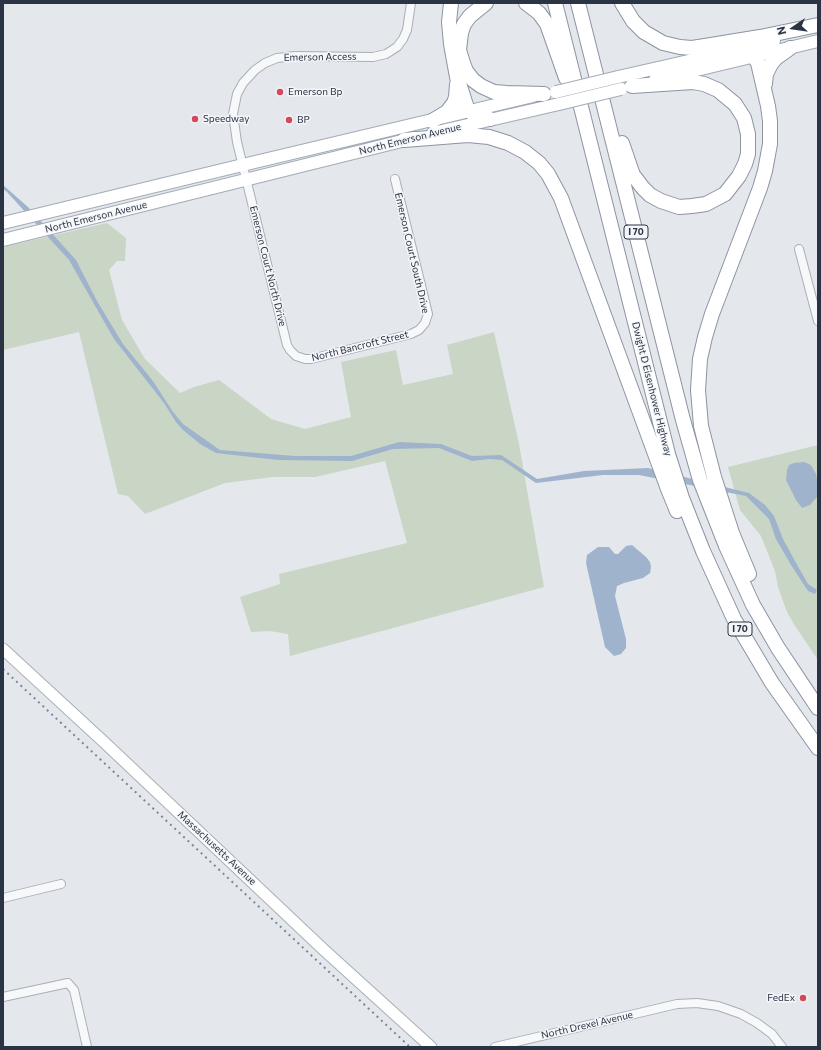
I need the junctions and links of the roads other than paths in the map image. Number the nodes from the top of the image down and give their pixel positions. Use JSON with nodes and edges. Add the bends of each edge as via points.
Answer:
{"nodes":[{"id":1,"x":411,"y":3,"type":"edge"},
{"id":2,"x":451,"y":3,"type":"edge"},
{"id":3,"x":486,"y":3,"type":"edge"},
{"id":4,"x":526,"y":3,"type":"edge"},
{"id":5,"x":555,"y":3,"type":"edge"},
{"id":6,"x":578,"y":3,"type":"edge"},
{"id":7,"x":622,"y":3,"type":"edge"},
{"id":8,"x":818,"y":25,"type":"edge"},
{"id":9,"x":818,"y":30,"type":"edge"},
{"id":10,"x":818,"y":41,"type":"edge"},
{"id":11,"x":790,"y":48,"type":"junction"},
{"id":12,"x":741,"y":49,"type":"junction"},
{"id":13,"x":591,"y":54,"type":"junction"},
{"id":14,"x":754,"y":56,"type":"junction"},
{"id":15,"x":457,"y":77,"type":"junction"},
{"id":16,"x":626,"y":87,"type":"junction"},
{"id":17,"x":764,"y":88,"type":"junction"},
{"id":18,"x":550,"y":93,"type":"junction"},
{"id":19,"x":470,"y":112,"type":"junction"},
{"id":20,"x":490,"y":119,"type":"junction"},
{"id":21,"x":432,"y":121,"type":"junction"},
{"id":22,"x":404,"y":140,"type":"junction"},
{"id":23,"x":245,"y":172,"type":"junction"},
{"id":24,"x":395,"y":179,"type":"dead end"},
{"id":25,"x":601,"y":184,"type":"junction"},
{"id":26,"x":3,"y":223,"type":"edge"},
{"id":27,"x":3,"y":240,"type":"edge"},
{"id":28,"x":799,"y":249,"type":"dead end"},
{"id":29,"x":818,"y":321,"type":"edge"},
{"id":30,"x":423,"y":327,"type":"joint"},
{"id":31,"x":296,"y":356,"type":"joint"},
{"id":32,"x":676,"y":497,"type":"junction"},
{"id":33,"x":3,"y":649,"type":"edge"},
{"id":34,"x":800,"y":683,"type":"junction"},
{"id":35,"x":818,"y":708,"type":"edge"},
{"id":36,"x":818,"y":748,"type":"edge"},
{"id":37,"x":61,"y":884,"type":"dead end"},
{"id":38,"x":3,"y":898,"type":"edge"},
{"id":39,"x":3,"y":998,"type":"edge"},
{"id":40,"x":88,"y":1047,"type":"edge"},
{"id":41,"x":431,"y":1047,"type":"edge"},
{"id":42,"x":495,"y":1047,"type":"edge"},
{"id":43,"x":782,"y":1047,"type":"edge"}],
"edges":[{"from":1,"to":23,"type":"street","name":"Emerson Access","via":[[407,30],[400,44],[392,51],[380,56],[288,56],[274,59],[255,70],[243,83],[234,107],[234,130]]},
{"from":2,"to":15,"type":"highway","via":[[450,39]]},
{"from":3,"to":18,"type":"highway","via":[[470,16],[460,37],[460,54],[468,74],[481,86],[494,92]]},
{"from":4,"to":25,"type":"highway","via":[[539,13],[550,29]]},
{"from":5,"to":25,"type":"highway","name":"Dwight D Eisenhower Highway","number":"I 70"},
{"from":6,"to":13,"type":"highway","number":"I 70"},
{"from":7,"to":8,"type":"highway","via":[[633,21],[644,32],[663,43],[680,47],[710,46]]},
{"from":9,"to":12,"type":"main road","name":"North Emerson Avenue"},
{"from":10,"to":11,"type":"main road","name":"North Emerson Avenue"},
{"from":11,"to":14,"type":"main road","name":"North Emerson Avenue"},
{"from":11,"to":17,"type":"highway","via":[[769,67]]},
{"from":12,"to":14,"type":"highway","via":[[749,50]]},
{"from":12,"to":18,"type":"main road","name":"North Emerson Avenue","bridge":true},
{"from":13,"to":16,"type":"highway","via":[[631,169],[646,192],[661,201],[684,207],[706,204],[724,194],[739,176],[748,150],[746,123],[734,104],[718,90],[699,83]]},
{"from":13,"to":34,"type":"highway","number":"I 70","via":[[694,461],[730,556],[753,604]]},
{"from":14,"to":16,"type":"main road","name":"North Emerson Avenue"},
{"from":14,"to":17,"type":"highway"},
{"from":15,"to":19,"type":"highway"},
{"from":15,"to":21,"type":"highway","via":[[454,103],[447,112]]},
{"from":16,"to":20,"type":"main road","name":"North Emerson Avenue","bridge":true},
{"from":17,"to":34,"type":"highway","via":[[770,129],[765,171],[705,337],[700,359],[699,413],[710,465],[742,559]]},
{"from":18,"to":19,"type":"main road","name":"North Emerson Avenue"},
{"from":19,"to":20,"type":"highway"},
{"from":19,"to":21,"type":"main road","name":"North Emerson Avenue"},
{"from":20,"to":22,"type":"main road","name":"North Emerson Avenue"},
{"from":21,"to":23,"type":"main road","name":"North Emerson Avenue"},
{"from":22,"to":23,"type":"main road","name":"North Emerson Avenue"},
{"from":22,"to":32,"type":"highway","via":[[468,135],[489,137],[525,152],[548,174],[561,198],[654,450]]},
{"from":23,"to":26,"type":"main road","name":"North Emerson Avenue"},
{"from":23,"to":27,"type":"main road","name":"North Emerson Avenue"},
{"from":23,"to":31,"type":"street","name":"Emerson Court North Drive","via":[[287,345]]},
{"from":24,"to":30,"type":"street","name":"Emerson Court South Drive","via":[[428,314]]},
{"from":25,"to":32,"type":"highway","name":"Dwight D Eisenhower Highway","number":"I 70","via":[[668,454]]},
{"from":28,"to":29,"type":"street"},
{"from":30,"to":31,"type":"street","name":"North Bancroft Street","via":[[411,334],[313,358]]},
{"from":32,"to":36,"type":"highway","number":"I 70","via":[[683,523],[740,630],[768,678]]},
{"from":33,"to":41,"type":"main road","name":"Massachusetts Avenue"},
{"from":34,"to":35,"type":"highway","number":"I 70"},
{"from":37,"to":38,"type":"street"},
{"from":39,"to":40,"type":"street","via":[[68,983],[74,990]]},
{"from":42,"to":43,"type":"street","name":"North Drexel Avenue","via":[[677,1004],[697,1003],[718,1006],[741,1014],[772,1034]]}]}
